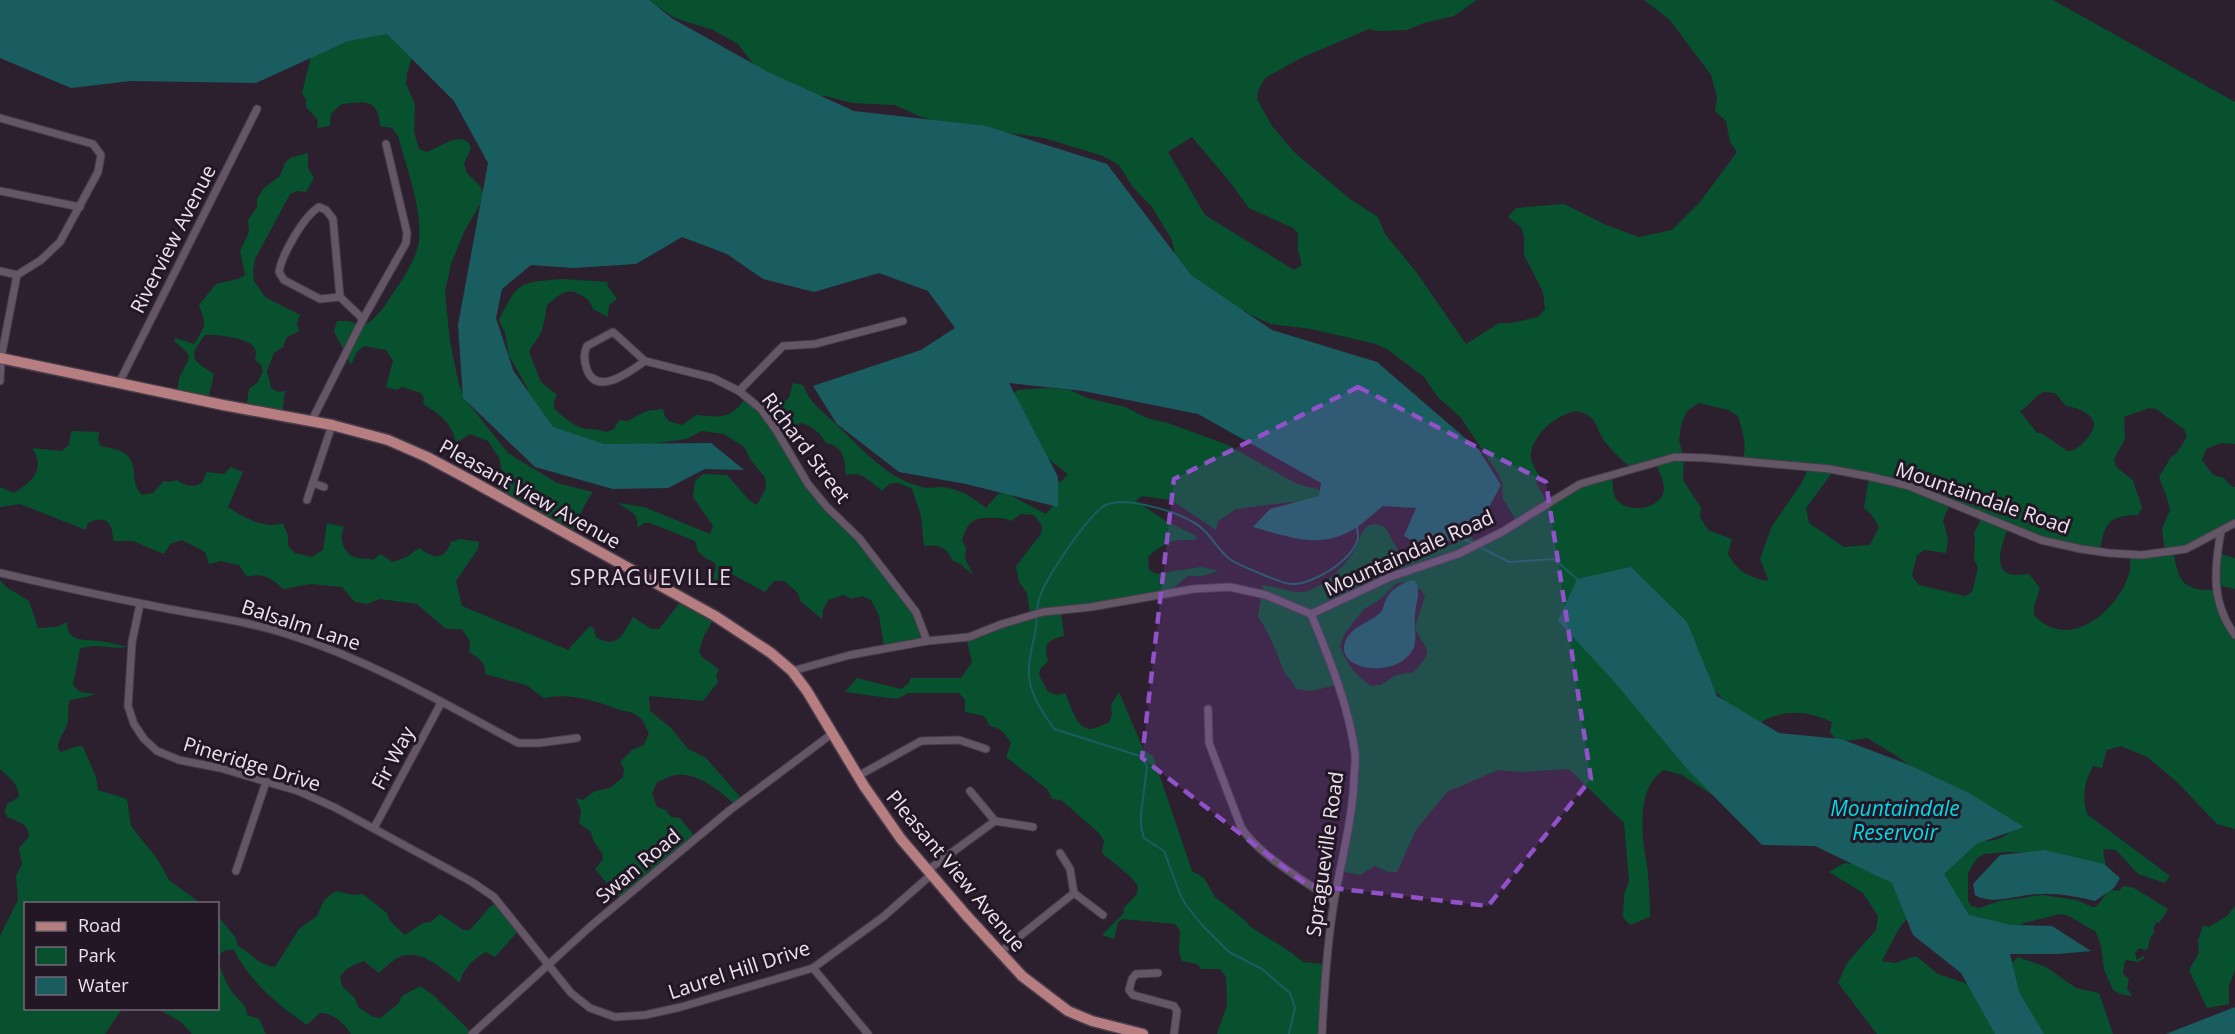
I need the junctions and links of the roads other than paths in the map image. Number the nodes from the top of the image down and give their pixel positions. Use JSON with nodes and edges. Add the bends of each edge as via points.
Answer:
{"nodes":[{"id":1,"x":257,"y":109,"type":"dead end"},
{"id":2,"x":0,"y":118,"type":"edge"},
{"id":3,"x":386,"y":144,"type":"dead end"},
{"id":4,"x":0,"y":191,"type":"edge"},
{"id":5,"x":80,"y":207,"type":"junction"},
{"id":6,"x":0,"y":271,"type":"edge"},
{"id":7,"x":17,"y":275,"type":"junction"},
{"id":8,"x":340,"y":297,"type":"junction"},
{"id":9,"x":363,"y":319,"type":"junction"},
{"id":10,"x":903,"y":321,"type":"dead end"},
{"id":11,"x":1,"y":358,"type":"edge"},
{"id":12,"x":645,"y":362,"type":"junction"},
{"id":13,"x":0,"y":381,"type":"edge"},
{"id":14,"x":119,"y":383,"type":"junction"},
{"id":15,"x":739,"y":392,"type":"junction"},
{"id":16,"x":311,"y":422,"type":"junction"},
{"id":17,"x":332,"y":425,"type":"junction"},
{"id":18,"x":313,"y":483,"type":"junction"},
{"id":19,"x":324,"y":487,"type":"dead end"},
{"id":20,"x":307,"y":500,"type":"dead end"},
{"id":21,"x":2235,"y":523,"type":"edge"},
{"id":22,"x":2221,"y":531,"type":"junction"},
{"id":23,"x":0,"y":573,"type":"edge"},
{"id":24,"x":140,"y":604,"type":"junction"},
{"id":25,"x":1311,"y":614,"type":"junction"},
{"id":26,"x":2235,"y":635,"type":"edge"},
{"id":27,"x":927,"y":641,"type":"junction"},
{"id":28,"x":792,"y":671,"type":"junction"},
{"id":29,"x":441,"y":703,"type":"junction"},
{"id":30,"x":1208,"y":709,"type":"dead end"},
{"id":31,"x":833,"y":733,"type":"junction"},
{"id":32,"x":577,"y":738,"type":"dead end"},
{"id":33,"x":986,"y":749,"type":"dead end"},
{"id":34,"x":858,"y":776,"type":"junction"},
{"id":35,"x":266,"y":782,"type":"junction"},
{"id":36,"x":970,"y":791,"type":"dead end"},
{"id":37,"x":995,"y":821,"type":"junction"},
{"id":38,"x":1033,"y":827,"type":"dead end"},
{"id":39,"x":374,"y":828,"type":"junction"},
{"id":40,"x":1060,"y":853,"type":"dead end"},
{"id":41,"x":236,"y":871,"type":"dead end"},
{"id":42,"x":930,"y":872,"type":"junction"},
{"id":43,"x":1074,"y":893,"type":"junction"},
{"id":44,"x":1334,"y":901,"type":"junction"},
{"id":45,"x":1103,"y":915,"type":"dead end"},
{"id":46,"x":1000,"y":952,"type":"junction"},
{"id":47,"x":549,"y":964,"type":"junction"},
{"id":48,"x":813,"y":968,"type":"junction"},
{"id":49,"x":1158,"y":973,"type":"dead end"},
{"id":50,"x":472,"y":1034,"type":"edge"},
{"id":51,"x":868,"y":1034,"type":"edge"},
{"id":52,"x":1143,"y":1034,"type":"edge"},
{"id":53,"x":1174,"y":1034,"type":"edge"},
{"id":54,"x":1322,"y":1034,"type":"edge"}],
"edges":[{"from":1,"to":14,"type":"street","name":"Riverview Avenue"},
{"from":2,"to":5,"type":"street","via":[[93,144],[101,155],[98,172]]},
{"from":3,"to":9,"type":"street","via":[[406,243]]},
{"from":4,"to":5,"type":"street"},
{"from":5,"to":7,"type":"street","via":[[60,242]]},
{"from":6,"to":7,"type":"street"},
{"from":7,"to":11,"type":"street"},
{"from":8,"to":8,"type":"street","via":[[320,299],[284,280],[279,272],[310,212],[319,207],[333,219]]},
{"from":8,"to":9,"type":"street"},
{"from":9,"to":16,"type":"street"},
{"from":10,"to":15,"type":"street","via":[[815,344],[783,346]]},
{"from":11,"to":13,"type":"street"},
{"from":11,"to":14,"type":"main road","name":"Pleasant View Avenue"},
{"from":12,"to":12,"type":"street","name":"Richard Street","via":[[613,332],[593,341],[585,350],[584,360],[592,378],[605,382]]},
{"from":12,"to":15,"type":"street","name":"Richard Street","via":[[713,378]]},
{"from":14,"to":16,"type":"main road","name":"Pleasant View Avenue"},
{"from":15,"to":27,"type":"street","name":"Richard Street","via":[[761,409],[808,484],[859,538],[916,612]]},
{"from":16,"to":17,"type":"main road","name":"Pleasant View Avenue"},
{"from":17,"to":18,"type":"street"},
{"from":17,"to":28,"type":"main road","name":"Pleasant View Avenue","via":[[388,440],[462,475],[715,616]]},
{"from":18,"to":19,"type":"street"},
{"from":18,"to":20,"type":"street"},
{"from":21,"to":22,"type":"street","name":"Mountaindale Road"},
{"from":22,"to":25,"type":"street","name":"Mountaindale Road","via":[[2186,549],[2162,554],[2090,550],[2041,540],[1909,486],[1872,477],[1830,469],[1675,457],[1580,484],[1458,554],[1390,578]]},
{"from":22,"to":26,"type":"street","via":[[2215,589],[2223,615]]},
{"from":23,"to":24,"type":"street","name":"Balsalm Lane"},
{"from":24,"to":29,"type":"street","name":"Balsalm Lane","via":[[242,621],[291,635],[383,671]]},
{"from":24,"to":35,"type":"street","name":"Pineridge Drive","via":[[132,642],[128,706],[144,739],[158,751],[179,760]]},
{"from":25,"to":27,"type":"street","name":"Mountaindale Road","via":[[1266,595],[1230,587],[1192,589],[1091,608],[1043,612],[969,638]]},
{"from":25,"to":44,"type":"street","name":"Spragueville Road","via":[[1349,721],[1355,755],[1346,849]]},
{"from":27,"to":28,"type":"street","name":"Mountaindale Road","via":[[850,655]]},
{"from":28,"to":31,"type":"main road","name":"Pleasant View Avenue"},
{"from":29,"to":32,"type":"street","name":"Balsalm Lane","via":[[518,743]]},
{"from":29,"to":39,"type":"street","name":"Fir Way"},
{"from":30,"to":44,"type":"street","via":[[1209,743],[1247,838]]},
{"from":31,"to":34,"type":"main road","name":"Pleasant View Avenue"},
{"from":31,"to":47,"type":"street","name":"Swan Road","via":[[730,810]]},
{"from":33,"to":34,"type":"street","via":[[959,740],[921,741]]},
{"from":34,"to":42,"type":"main road","name":"Pleasant View Avenue"},
{"from":35,"to":39,"type":"street","name":"Pineridge Drive","via":[[298,791]]},
{"from":35,"to":41,"type":"street"},
{"from":36,"to":37,"type":"street"},
{"from":37,"to":38,"type":"street"},
{"from":37,"to":42,"type":"street","name":"Laurel Hill Drive"},
{"from":39,"to":47,"type":"street","name":"Pineridge Drive","via":[[494,897]]},
{"from":40,"to":43,"type":"street","via":[[1070,869]]},
{"from":42,"to":46,"type":"main road","name":"Pleasant View Avenue"},
{"from":42,"to":48,"type":"street","name":"Laurel Hill Drive","via":[[882,917]]},
{"from":43,"to":45,"type":"street"},
{"from":43,"to":46,"type":"street"},
{"from":44,"to":54,"type":"street","name":"Spragueville Road"},
{"from":46,"to":52,"type":"main road","name":"Pleasant View Avenue","via":[[1022,976],[1068,1011]]},
{"from":47,"to":48,"type":"street","name":"Laurel Hill Drive","via":[[571,993],[590,1008],[615,1017],[681,1007]]},
{"from":47,"to":50,"type":"street","name":"Swan Road"},
{"from":48,"to":51,"type":"street"},
{"from":49,"to":53,"type":"street","via":[[1137,974],[1129,990],[1133,995],[1174,1006]]}]}
